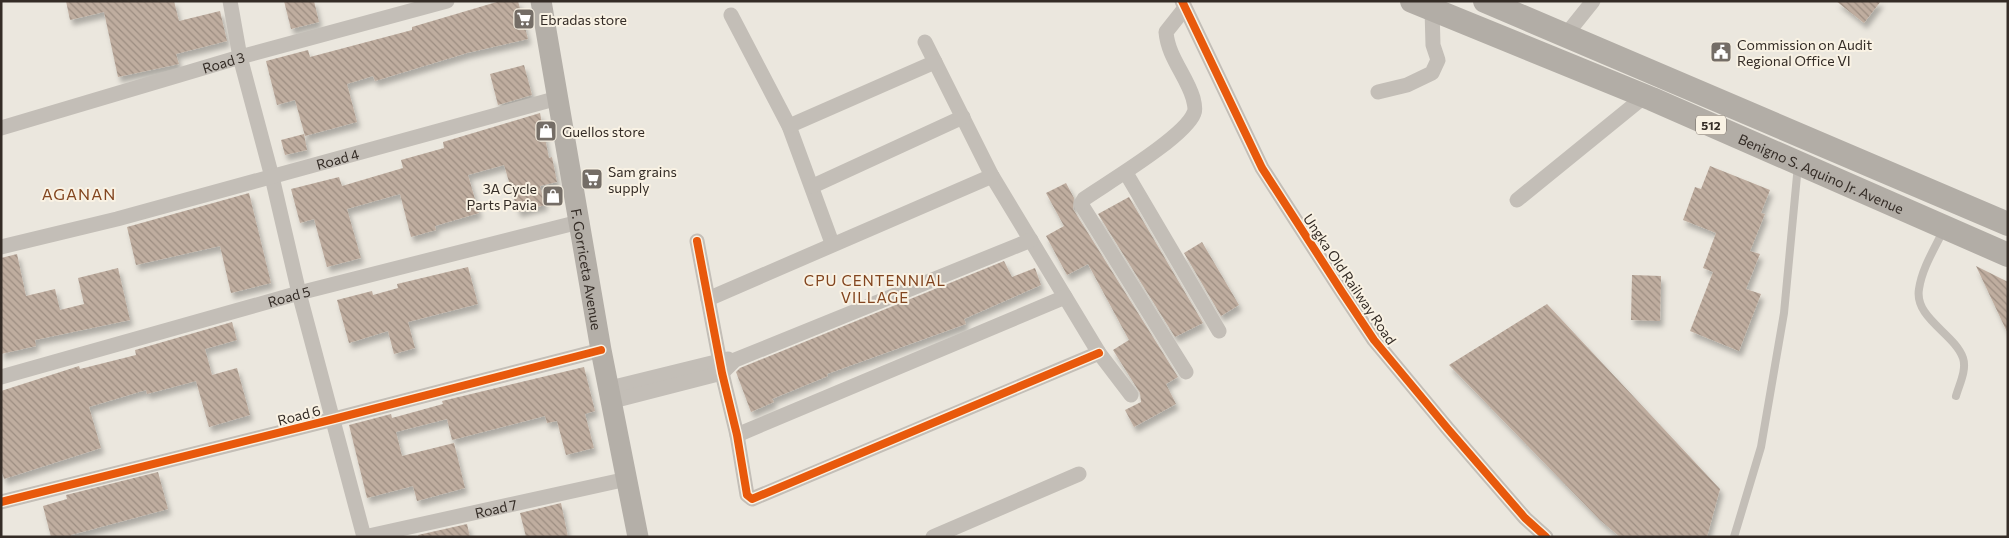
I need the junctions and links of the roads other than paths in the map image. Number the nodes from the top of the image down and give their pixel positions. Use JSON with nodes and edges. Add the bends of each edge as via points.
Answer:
{"nodes":[{"id":1,"x":230,"y":1,"type":"edge"},
{"id":2,"x":447,"y":1,"type":"edge"},
{"id":3,"x":541,"y":1,"type":"edge"},
{"id":4,"x":1485,"y":1,"type":"edge"},
{"id":5,"x":1593,"y":1,"type":"edge"},
{"id":6,"x":1184,"y":4,"type":"edge"},
{"id":7,"x":1422,"y":5,"type":"edge"},
{"id":8,"x":731,"y":15,"type":"dead end"},
{"id":9,"x":1565,"y":36,"type":"junction"},
{"id":10,"x":925,"y":42,"type":"dead end"},
{"id":11,"x":240,"y":57,"type":"junction"},
{"id":12,"x":936,"y":62,"type":"junction"},
{"id":13,"x":1662,"y":78,"type":"junction"},
{"id":14,"x":1378,"y":92,"type":"dead end"},
{"id":15,"x":558,"y":98,"type":"junction"},
{"id":16,"x":1649,"y":98,"type":"junction"},
{"id":17,"x":962,"y":117,"type":"junction"},
{"id":18,"x":790,"y":126,"type":"junction"},
{"id":19,"x":1,"y":128,"type":"edge"},
{"id":20,"x":1798,"y":164,"type":"junction"},
{"id":21,"x":1126,"y":173,"type":"junction"},
{"id":22,"x":992,"y":176,"type":"junction"},
{"id":23,"x":272,"y":177,"type":"junction"},
{"id":24,"x":813,"y":186,"type":"junction"},
{"id":25,"x":1517,"y":200,"type":"dead end"},
{"id":26,"x":579,"y":222,"type":"junction"},
{"id":27,"x":2008,"y":224,"type":"edge"},
{"id":28,"x":1945,"y":228,"type":"junction"},
{"id":29,"x":1031,"y":240,"type":"junction"},
{"id":30,"x":697,"y":241,"type":"dead end"},
{"id":31,"x":832,"y":244,"type":"junction"},
{"id":32,"x":1,"y":247,"type":"edge"},
{"id":33,"x":2008,"y":255,"type":"edge"},
{"id":34,"x":299,"y":294,"type":"junction"},
{"id":35,"x":1065,"y":297,"type":"junction"},
{"id":36,"x":708,"y":298,"type":"junction"},
{"id":37,"x":1219,"y":331,"type":"dead end"},
{"id":38,"x":601,"y":350,"type":"junction"},
{"id":39,"x":1099,"y":353,"type":"junction"},
{"id":40,"x":720,"y":366,"type":"junction"},
{"id":41,"x":1186,"y":372,"type":"dead end"},
{"id":42,"x":1,"y":377,"type":"edge"},
{"id":43,"x":612,"y":394,"type":"junction"},
{"id":44,"x":1131,"y":395,"type":"dead end"},
{"id":45,"x":1956,"y":396,"type":"dead end"},
{"id":46,"x":334,"y":420,"type":"junction"},
{"id":47,"x":737,"y":435,"type":"junction"},
{"id":48,"x":1079,"y":474,"type":"dead end"},
{"id":49,"x":627,"y":479,"type":"junction"},
{"id":50,"x":1,"y":502,"type":"edge"},
{"id":51,"x":364,"y":537,"type":"edge"},
{"id":52,"x":638,"y":537,"type":"edge"},
{"id":53,"x":933,"y":537,"type":"edge"},
{"id":54,"x":1546,"y":537,"type":"edge"},
{"id":55,"x":1734,"y":537,"type":"edge"}],
"edges":[{"from":1,"to":11,"type":"street"},
{"from":2,"to":11,"type":"street","name":"Road 3"},
{"from":3,"to":15,"type":"main road","name":"F. Gorriceta Avenue"},
{"from":4,"to":9,"type":"main road","name":"Benigno S. Aquino Jr. Avenue","number":"512"},
{"from":5,"to":9,"type":"street"},
{"from":6,"to":21,"type":"street","via":[[1166,32],[1167,44],[1193,98],[1195,111],[1190,121]]},
{"from":6,"to":54,"type":"street","name":"Ungka Old Railway Road","via":[[1262,168],[1369,332],[1493,481]]},
{"from":7,"to":14,"type":"street","via":[[1438,60],[1432,73],[1407,85]]},
{"from":7,"to":16,"type":"main road","name":"Benigno S. Aquino Jr. Avenue","number":"512"},
{"from":8,"to":18,"type":"street"},
{"from":9,"to":13,"type":"main road","name":"Benigno S. Aquino Jr. Avenue","number":"512"},
{"from":10,"to":12,"type":"street"},
{"from":11,"to":19,"type":"street","name":"Road 3"},
{"from":11,"to":23,"type":"street"},
{"from":12,"to":17,"type":"street"},
{"from":12,"to":18,"type":"street"},
{"from":13,"to":16,"type":"main road"},
{"from":13,"to":27,"type":"main road","name":"Benigno S. Aquino Jr. Avenue","number":"512"},
{"from":15,"to":23,"type":"street","name":"Road 4"},
{"from":15,"to":26,"type":"main road","name":"F. Gorriceta Avenue"},
{"from":16,"to":20,"type":"main road","name":"Benigno S. Aquino Jr. Avenue","number":"512"},
{"from":16,"to":25,"type":"street"},
{"from":17,"to":22,"type":"street"},
{"from":17,"to":24,"type":"street"},
{"from":18,"to":24,"type":"street"},
{"from":20,"to":28,"type":"main road","name":"Benigno S. Aquino Jr. Avenue","number":"512"},
{"from":20,"to":55,"type":"lane","via":[[1783,323],[1761,447]]},
{"from":21,"to":37,"type":"street"},
{"from":21,"to":41,"type":"street","via":[[1081,204]]},
{"from":22,"to":29,"type":"street"},
{"from":22,"to":31,"type":"street"},
{"from":23,"to":32,"type":"street","name":"Road 4"},
{"from":23,"to":34,"type":"street"},
{"from":24,"to":31,"type":"street"},
{"from":26,"to":34,"type":"street","name":"Road 5"},
{"from":26,"to":38,"type":"main road","name":"F. Gorriceta Avenue"},
{"from":28,"to":33,"type":"main road","name":"Benigno S. Aquino Jr. Avenue","number":"512"},
{"from":28,"to":45,"type":"lane","via":[[1918,291],[1925,311],[1963,358],[1964,371]]},
{"from":29,"to":35,"type":"street"},
{"from":29,"to":40,"type":"street"},
{"from":30,"to":36,"type":"street"},
{"from":31,"to":36,"type":"street"},
{"from":34,"to":42,"type":"street","name":"Road 5"},
{"from":34,"to":46,"type":"street"},
{"from":35,"to":39,"type":"street"},
{"from":35,"to":47,"type":"street"},
{"from":36,"to":40,"type":"street"},
{"from":38,"to":43,"type":"main road","name":"F. Gorriceta Avenue"},
{"from":38,"to":46,"type":"street","name":"Road 6"},
{"from":39,"to":44,"type":"street"},
{"from":39,"to":47,"type":"street","via":[[752,499],[747,495]]},
{"from":40,"to":43,"type":"street"},
{"from":40,"to":47,"type":"street"},
{"from":43,"to":49,"type":"main road","name":"F. Gorriceta Avenue"},
{"from":46,"to":50,"type":"street","name":"Road 6"},
{"from":46,"to":51,"type":"street"},
{"from":48,"to":53,"type":"street"},
{"from":49,"to":51,"type":"street","name":"Road 7"},
{"from":49,"to":52,"type":"main road","name":"F. Gorriceta Avenue"}]}
